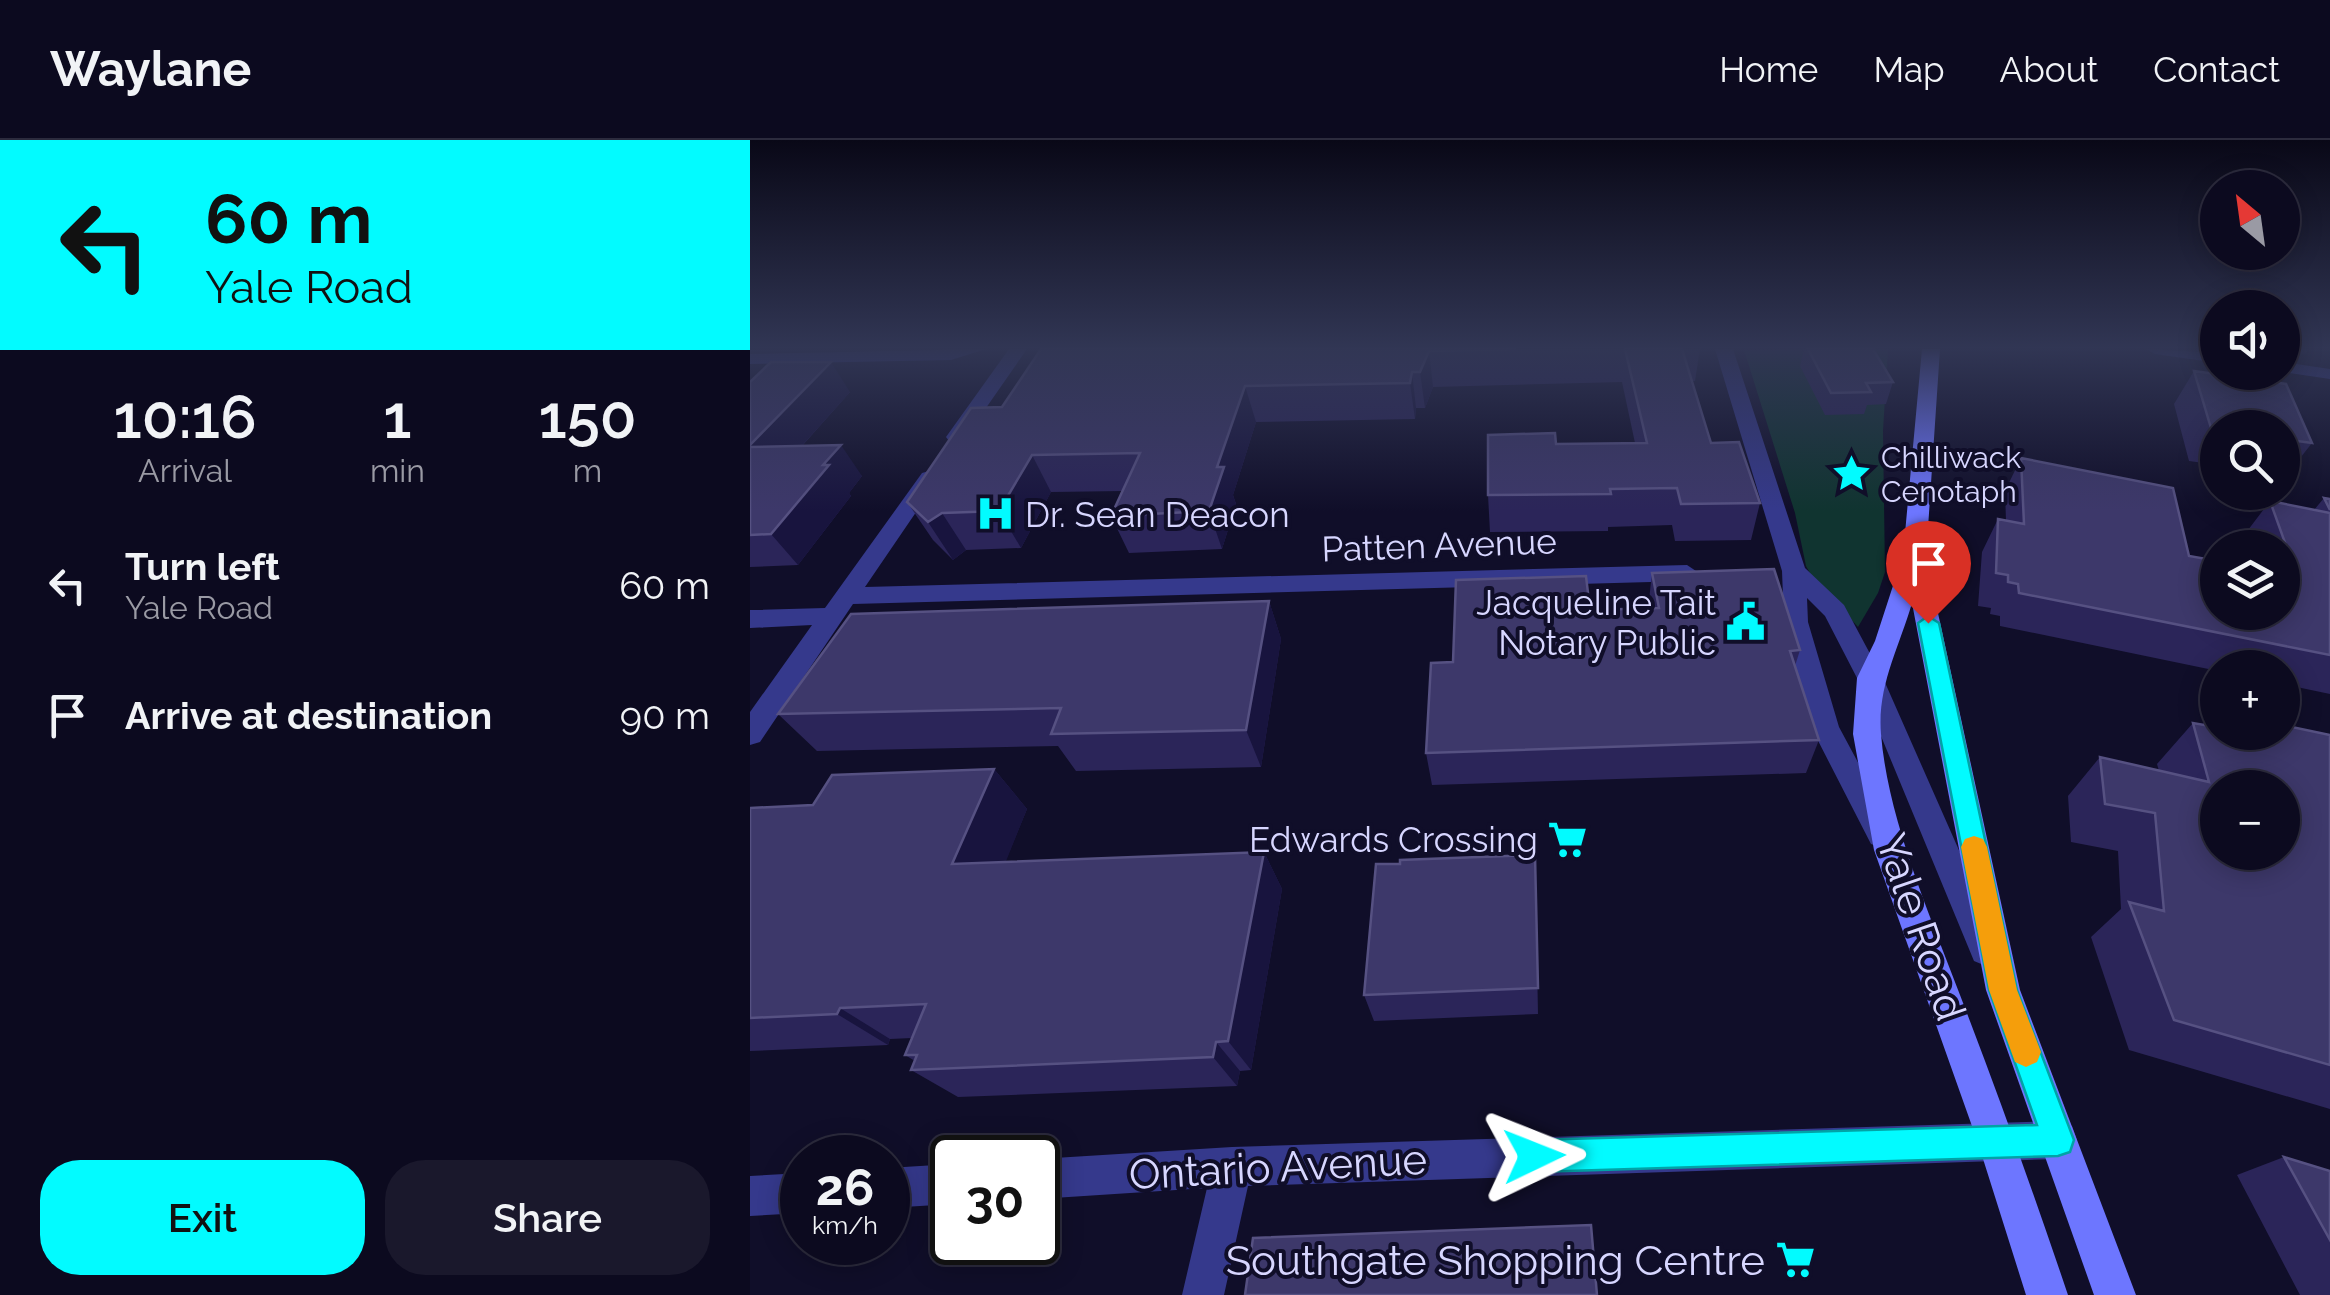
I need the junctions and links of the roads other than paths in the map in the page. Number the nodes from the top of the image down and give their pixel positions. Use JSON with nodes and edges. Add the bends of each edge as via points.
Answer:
{"nodes":[{"id":1,"x":981,"y":403,"type":"edge"},
{"id":2,"x":1739,"y":403,"type":"edge"},
{"id":3,"x":1927,"y":403,"type":"edge"},
{"id":4,"x":1915,"y":555,"type":"junction"},
{"id":5,"x":1785,"y":571,"type":"junction"},
{"id":6,"x":1711,"y":572,"type":"edge"},
{"id":7,"x":840,"y":606,"type":"junction"},
{"id":8,"x":750,"y":619,"type":"edge"},
{"id":9,"x":1870,"y":678,"type":"junction"},
{"id":10,"x":750,"y":734,"type":"edge"},
{"id":11,"x":1890,"y":850,"type":"junction"},
{"id":12,"x":2003,"y":990,"type":"junction"},
{"id":13,"x":2058,"y":1140,"type":"junction"},
{"id":14,"x":1997,"y":1143,"type":"junction"},
{"id":15,"x":1232,"y":1167,"type":"junction"},
{"id":16,"x":1060,"y":1178,"type":"edge"},
{"id":17,"x":780,"y":1194,"type":"edge"},
{"id":18,"x":750,"y":1196,"type":"edge"},
{"id":19,"x":1203,"y":1295,"type":"edge"},
{"id":20,"x":2047,"y":1295,"type":"edge"},
{"id":21,"x":2115,"y":1295,"type":"edge"}],
"edges":[{"from":1,"to":7,"type":"street"},
{"from":2,"to":5,"type":"street"},
{"from":3,"to":4,"type":"main road","name":"Yale Road"},
{"from":4,"to":9,"type":"main road","name":"Yale Road"},
{"from":4,"to":12,"type":"main road","name":"Yale Road"},
{"from":5,"to":9,"type":"street","via":[[1836,612]]},
{"from":5,"to":11,"type":"street","via":[[1825,727]]},
{"from":6,"to":7,"type":"street","name":"Patten Avenue"},
{"from":7,"to":8,"type":"street","name":"Patten Avenue"},
{"from":7,"to":10,"type":"street"},
{"from":9,"to":11,"type":"main road","name":"Yale Road","via":[[1867,734]]},
{"from":9,"to":12,"type":"street"},
{"from":11,"to":14,"type":"main road","name":"Yale Road"},
{"from":12,"to":13,"type":"main road","name":"Yale Road"},
{"from":13,"to":14,"type":"street","name":"Ontario Avenue"},
{"from":13,"to":21,"type":"main road","name":"Yale Road"},
{"from":14,"to":15,"type":"street","name":"Ontario Avenue"},
{"from":14,"to":20,"type":"main road","name":"Yale Road"},
{"from":15,"to":16,"type":"street","name":"Ontario Avenue"},
{"from":15,"to":19,"type":"street"},
{"from":17,"to":18,"type":"street"}]}
